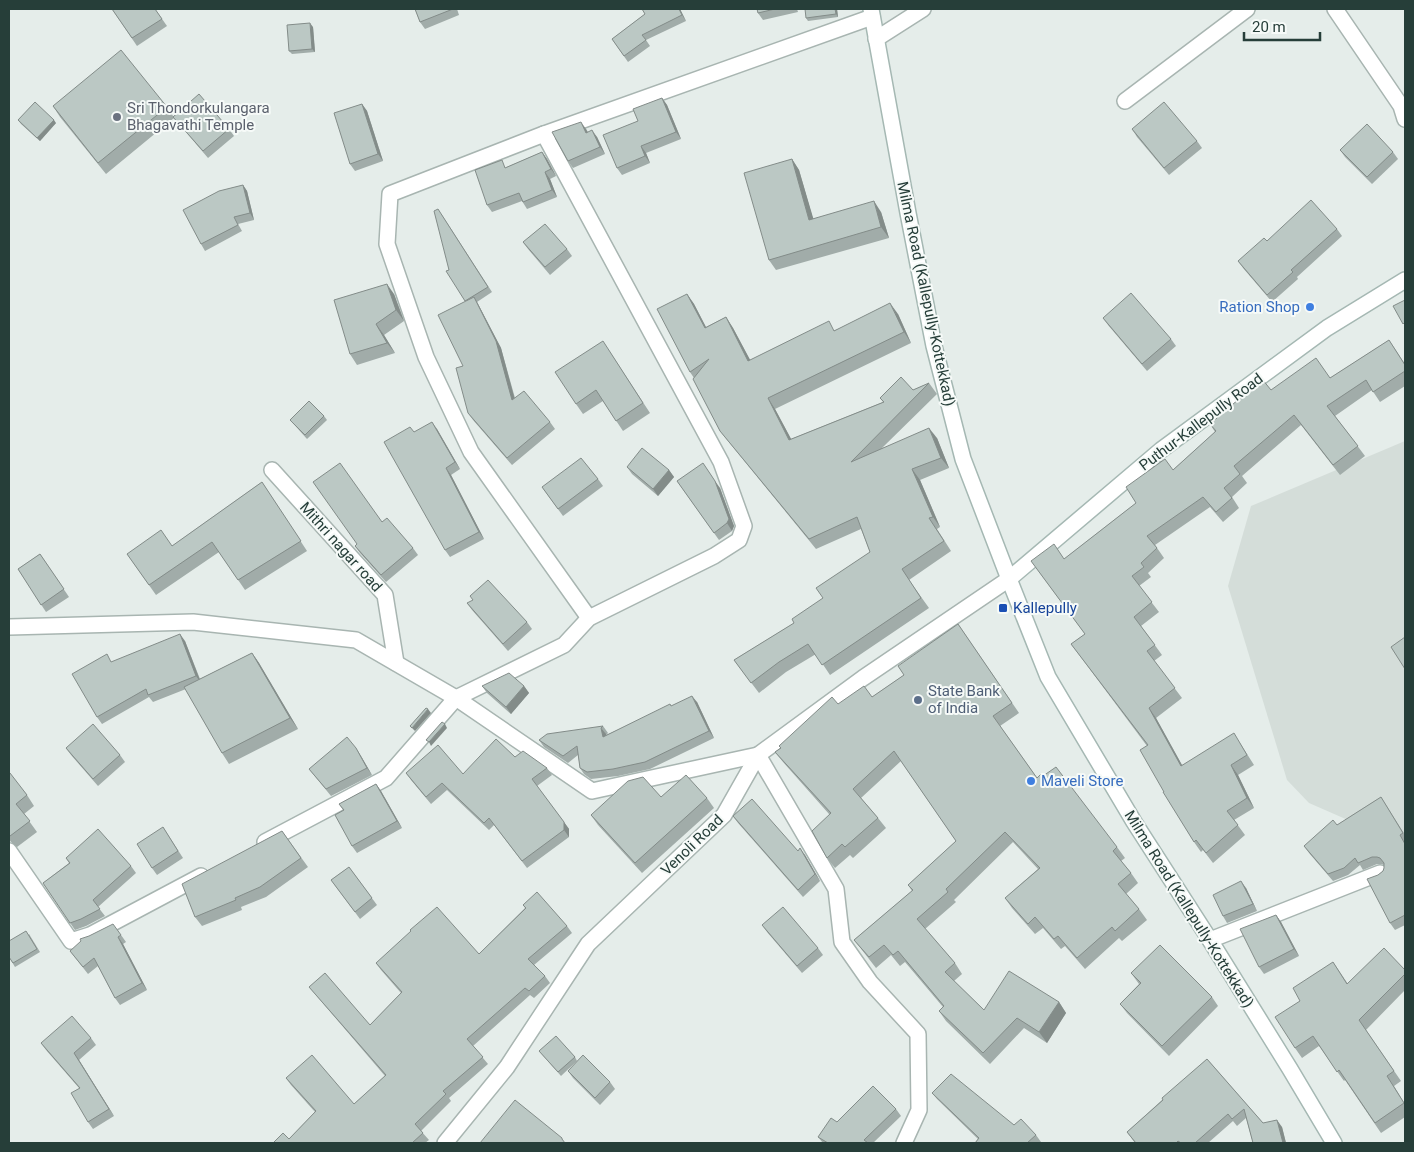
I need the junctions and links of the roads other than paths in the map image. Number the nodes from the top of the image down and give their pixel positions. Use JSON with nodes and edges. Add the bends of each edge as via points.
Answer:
{"nodes":[{"id":1,"x":923,"y":9,"type":"edge"},
{"id":2,"x":1247,"y":9,"type":"edge"},
{"id":3,"x":1335,"y":9,"type":"edge"},
{"id":4,"x":872,"y":13,"type":"edge"},
{"id":5,"x":876,"y":39,"type":"junction"},
{"id":6,"x":1124,"y":101,"type":"dead end"},
{"id":7,"x":1405,"y":119,"type":"edge"},
{"id":8,"x":544,"y":134,"type":"junction"},
{"id":9,"x":1405,"y":280,"type":"edge"},
{"id":10,"x":272,"y":470,"type":"dead end"},
{"id":11,"x":1009,"y":579,"type":"junction"},
{"id":12,"x":589,"y":618,"type":"junction"},
{"id":13,"x":9,"y":627,"type":"edge"},
{"id":14,"x":396,"y":663,"type":"junction"},
{"id":15,"x":456,"y":698,"type":"junction"},
{"id":16,"x":758,"y":755,"type":"junction"},
{"id":17,"x":255,"y":847,"type":"edge"},
{"id":18,"x":9,"y":851,"type":"edge"},
{"id":19,"x":212,"y":870,"type":"edge"},
{"id":20,"x":1380,"y":873,"type":"edge"},
{"id":21,"x":1210,"y":940,"type":"junction"},
{"id":22,"x":445,"y":1143,"type":"edge"},
{"id":23,"x":904,"y":1143,"type":"edge"},
{"id":24,"x":1334,"y":1143,"type":"edge"}],
"edges":[{"from":1,"to":5,"type":"street"},
{"from":2,"to":6,"type":"street"},
{"from":3,"to":7,"type":"street","via":[[1401,106]]},
{"from":4,"to":5,"type":"street","name":"Milma Road (Kallepully-Kottekkad)"},
{"from":4,"to":8,"type":"street"},
{"from":5,"to":11,"type":"street","name":"Milma Road (Kallepully-Kottekkad)","via":[[934,346],[964,460]]},
{"from":8,"to":12,"type":"street","via":[[721,462],[744,526],[739,540],[714,556]]},
{"from":8,"to":12,"type":"street","via":[[390,194],[388,244],[426,357],[471,452]]},
{"from":9,"to":11,"type":"street","name":"Puthur-Kallepully Road","via":[[1327,328],[1160,450]]},
{"from":10,"to":14,"type":"street","name":"Mithri nagar road","via":[[385,595]]},
{"from":11,"to":16,"type":"street","name":"Venoli Road","via":[[863,678]]},
{"from":11,"to":21,"type":"street","name":"Milma Road (Kallepully-Kottekkad)","via":[[1048,677],[1134,822]]},
{"from":12,"to":15,"type":"street","via":[[564,644]]},
{"from":13,"to":14,"type":"street","via":[[193,622],[356,640]]},
{"from":14,"to":15,"type":"street"},
{"from":15,"to":16,"type":"street","via":[[592,791]]},
{"from":15,"to":17,"type":"street","via":[[386,778]]},
{"from":16,"to":22,"type":"street","name":"Venoli Road","via":[[724,815],[588,944],[506,1067]]},
{"from":16,"to":23,"type":"street","via":[[836,889],[842,942],[870,982],[918,1034],[919,1110]]},
{"from":18,"to":19,"type":"street","via":[[71,940],[90,935]]},
{"from":20,"to":21,"type":"street"},
{"from":21,"to":24,"type":"street","name":"Milma Road (Kallepully-Kottekkad)"}]}
